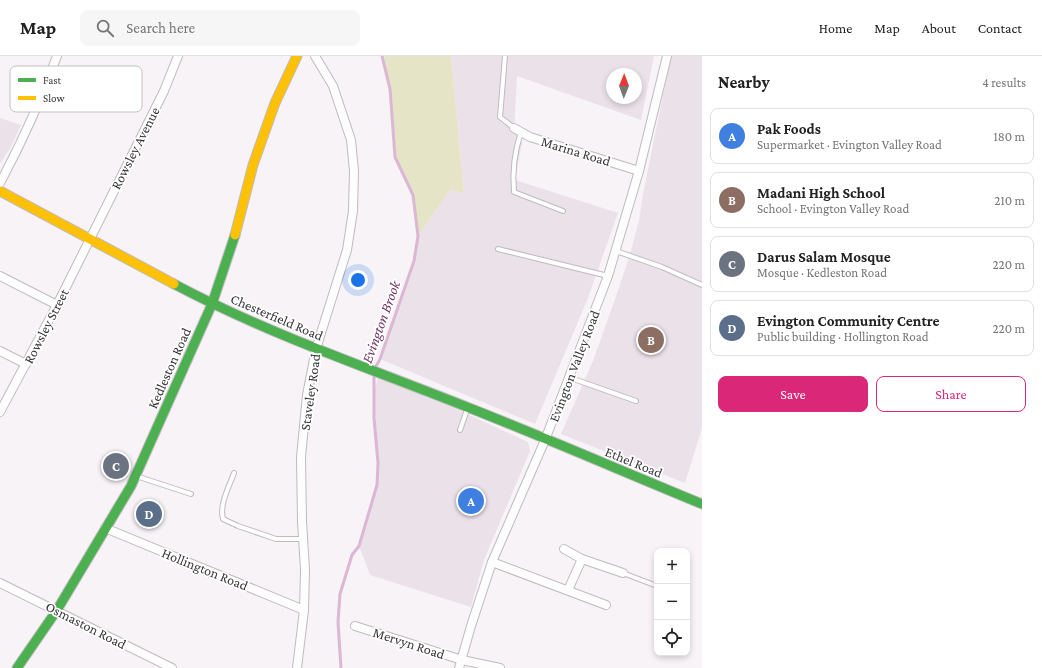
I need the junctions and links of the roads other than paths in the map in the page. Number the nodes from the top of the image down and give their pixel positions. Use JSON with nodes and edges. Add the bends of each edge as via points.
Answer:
{"nodes":[{"id":1,"x":57,"y":56,"type":"edge"},
{"id":2,"x":178,"y":56,"type":"edge"},
{"id":3,"x":297,"y":56,"type":"edge"},
{"id":4,"x":315,"y":56,"type":"edge"},
{"id":5,"x":505,"y":56,"type":"edge"},
{"id":6,"x":667,"y":56,"type":"edge"},
{"id":7,"x":53,"y":66,"type":"edge"},
{"id":8,"x":35,"y":112,"type":"edge"},
{"id":9,"x":518,"y":130,"type":"junction"},
{"id":10,"x":638,"y":171,"type":"junction"},
{"id":11,"x":0,"y":183,"type":"edge"},
{"id":12,"x":0,"y":191,"type":"edge"},
{"id":13,"x":563,"y":211,"type":"dead end"},
{"id":14,"x":90,"y":239,"type":"junction"},
{"id":15,"x":498,"y":249,"type":"dead end"},
{"id":16,"x":616,"y":250,"type":"junction"},
{"id":17,"x":0,"y":276,"type":"edge"},
{"id":18,"x":608,"y":276,"type":"junction"},
{"id":19,"x":702,"y":285,"type":"edge"},
{"id":20,"x":212,"y":304,"type":"junction"},
{"id":21,"x":57,"y":305,"type":"junction"},
{"id":22,"x":316,"y":349,"type":"junction"},
{"id":23,"x":0,"y":351,"type":"edge"},
{"id":24,"x":26,"y":364,"type":"junction"},
{"id":25,"x":568,"y":377,"type":"junction"},
{"id":26,"x":636,"y":401,"type":"dead end"},
{"id":27,"x":468,"y":408,"type":"junction"},
{"id":28,"x":0,"y":412,"type":"edge"},
{"id":29,"x":460,"y":430,"type":"dead end"},
{"id":30,"x":545,"y":440,"type":"junction"},
{"id":31,"x":556,"y":444,"type":"joint"},
{"id":32,"x":234,"y":473,"type":"dead end"},
{"id":33,"x":136,"y":476,"type":"junction"},
{"id":34,"x":191,"y":494,"type":"dead end"},
{"id":35,"x":702,"y":504,"type":"edge"},
{"id":36,"x":106,"y":528,"type":"junction"},
{"id":37,"x":303,"y":539,"type":"junction"},
{"id":38,"x":564,"y":549,"type":"dead end"},
{"id":39,"x":582,"y":559,"type":"junction"},
{"id":40,"x":492,"y":562,"type":"junction"},
{"id":41,"x":623,"y":573,"type":"joint"},
{"id":42,"x":0,"y":583,"type":"edge"},
{"id":43,"x":654,"y":585,"type":"edge"},
{"id":44,"x":568,"y":590,"type":"junction"},
{"id":45,"x":606,"y":605,"type":"dead end"},
{"id":46,"x":57,"y":610,"type":"junction"},
{"id":47,"x":304,"y":610,"type":"junction"},
{"id":48,"x":355,"y":626,"type":"dead end"},
{"id":49,"x":461,"y":664,"type":"edge"},
{"id":50,"x":16,"y":668,"type":"edge"},
{"id":51,"x":172,"y":668,"type":"edge"},
{"id":52,"x":297,"y":668,"type":"edge"},
{"id":53,"x":500,"y":668,"type":"edge"}],
"edges":[{"from":1,"to":7,"type":"street"},
{"from":2,"to":14,"type":"street","name":"Rowsley Avenue","via":[[164,91]]},
{"from":3,"to":20,"type":"street","name":"Kedleston Road","via":[[275,103],[253,165],[233,242]]},
{"from":4,"to":22,"type":"street","name":"Staveley Road","via":[[333,86],[350,140],[354,171],[353,211],[347,250]]},
{"from":5,"to":9,"type":"lane","via":[[500,117]]},
{"from":6,"to":10,"type":"street","name":"Evington Valley Road"},
{"from":8,"to":11,"type":"street"},
{"from":9,"to":10,"type":"street","name":"Marina Road","via":[[530,137]]},
{"from":9,"to":13,"type":"lane","via":[[512,172],[514,192]]},
{"from":10,"to":16,"type":"street","name":"Evington Valley Road"},
{"from":12,"to":14,"type":"street","name":"Chesterfield Road"},
{"from":14,"to":20,"type":"street","name":"Chesterfield Road"},
{"from":14,"to":21,"type":"street","name":"Rowsley Street"},
{"from":15,"to":18,"type":"lane"},
{"from":16,"to":18,"type":"street","name":"Evington Valley Road"},
{"from":16,"to":19,"type":"lane","via":[[662,266]]},
{"from":17,"to":21,"type":"street"},
{"from":18,"to":25,"type":"street","name":"Evington Valley Road"},
{"from":20,"to":22,"type":"street","name":"Chesterfield Road"},
{"from":20,"to":33,"type":"street","name":"Kedleston Road"},
{"from":21,"to":24,"type":"street","name":"Rowsley Street"},
{"from":22,"to":27,"type":"street","name":"Chesterfield Road"},
{"from":22,"to":37,"type":"street","name":"Staveley Road","via":[[307,395],[301,457]]},
{"from":23,"to":24,"type":"street"},
{"from":24,"to":28,"type":"street","name":"Rowsley Street"},
{"from":25,"to":26,"type":"lane"},
{"from":25,"to":30,"type":"street","name":"Evington Valley Road"},
{"from":27,"to":29,"type":"lane"},
{"from":27,"to":30,"type":"street","name":"Chesterfield Road"},
{"from":30,"to":31,"type":"street","name":"Chesterfield Road"},
{"from":30,"to":40,"type":"street","name":"Evington Valley Road"},
{"from":31,"to":35,"type":"street","name":"Ethel Road"},
{"from":32,"to":37,"type":"lane","via":[[221,513],[223,519],[276,540]]},
{"from":33,"to":34,"type":"lane"},
{"from":33,"to":36,"type":"street","name":"Kedleston Road"},
{"from":36,"to":46,"type":"street","name":"Kedleston Road"},
{"from":36,"to":47,"type":"street","name":"Hollington Road"},
{"from":37,"to":47,"type":"street","name":"Staveley Road"},
{"from":38,"to":39,"type":"street"},
{"from":39,"to":41,"type":"street"},
{"from":39,"to":44,"type":"street"},
{"from":40,"to":44,"type":"street"},
{"from":40,"to":49,"type":"street","name":"Evington Valley Road"},
{"from":41,"to":43,"type":"lane"},
{"from":42,"to":46,"type":"street","name":"Osmaston Road"},
{"from":44,"to":45,"type":"street"},
{"from":46,"to":50,"type":"street","name":"Kedleston Road"},
{"from":46,"to":51,"type":"street","name":"Osmaston Road"},
{"from":47,"to":52,"type":"street","name":"Staveley Road"},
{"from":48,"to":49,"type":"street","name":"Mervyn Road"},
{"from":49,"to":53,"type":"street","name":"Mervyn Road"}]}
